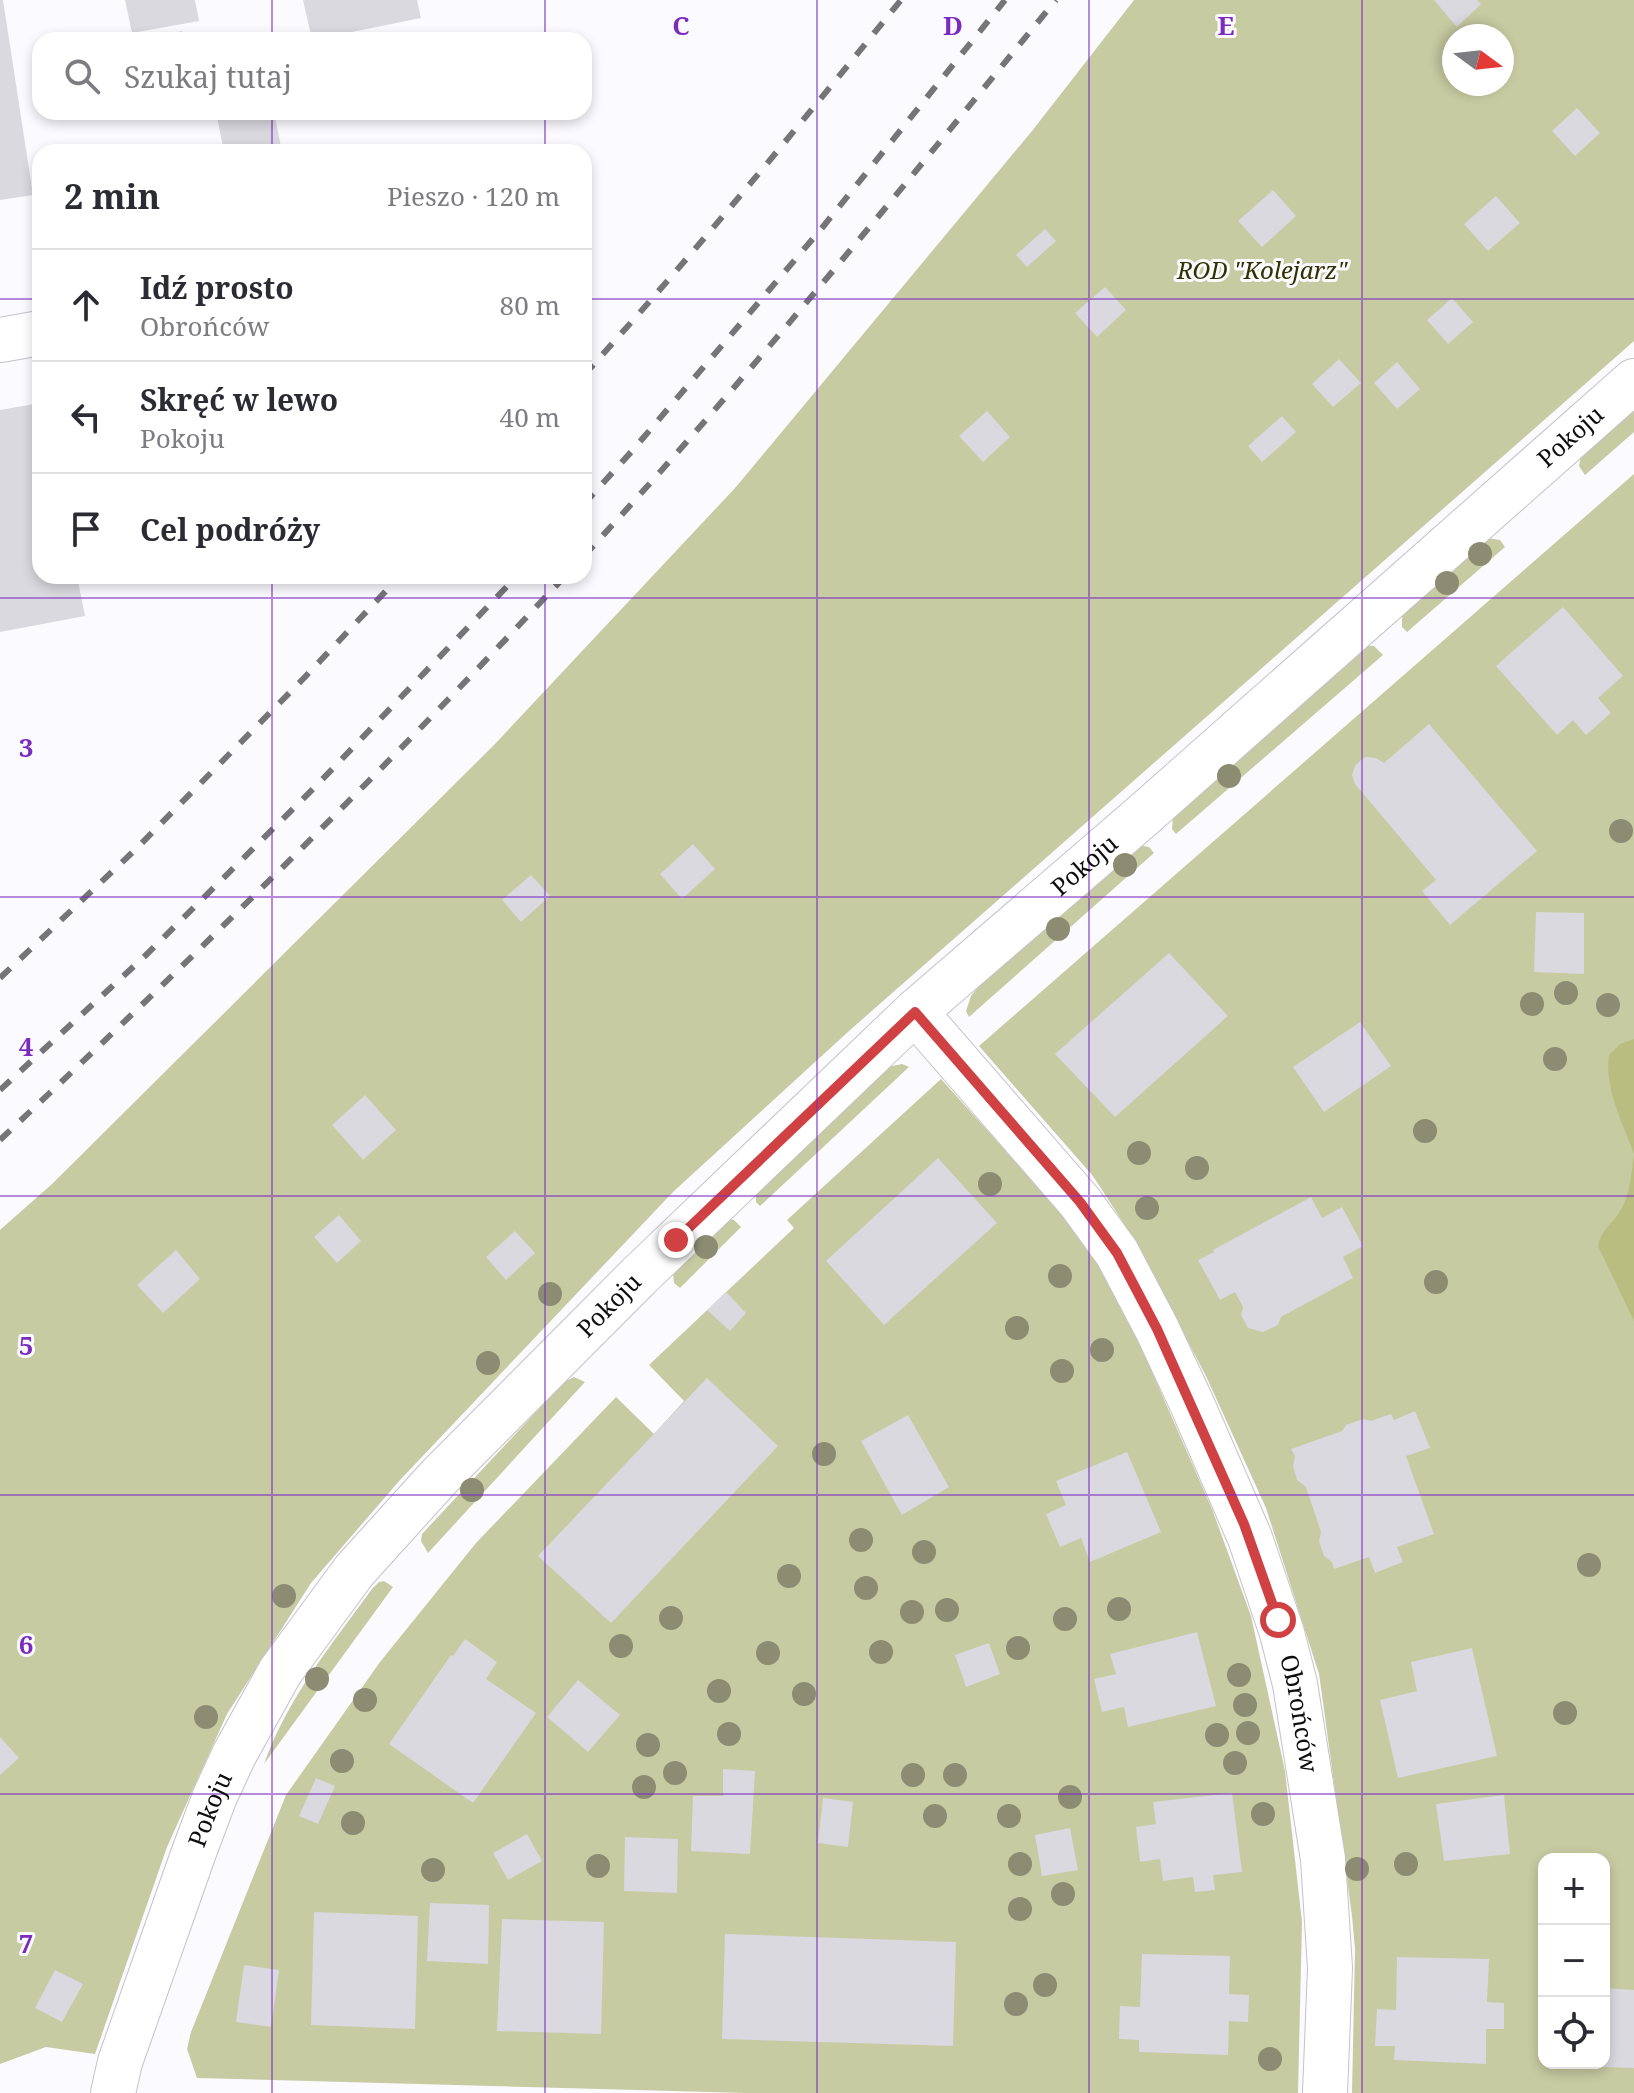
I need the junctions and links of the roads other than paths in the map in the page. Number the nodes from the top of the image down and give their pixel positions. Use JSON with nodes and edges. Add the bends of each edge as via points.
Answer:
{"nodes":[{"id":1,"x":32,"y":334,"type":"edge"},
{"id":2,"x":0,"y":340,"type":"edge"},
{"id":3,"x":1634,"y":381,"type":"edge"},
{"id":4,"x":915,"y":1012,"type":"junction"},
{"id":5,"x":113,"y":2093,"type":"edge"},
{"id":6,"x":1325,"y":2093,"type":"edge"}],
"edges":[{"from":1,"to":2,"type":"street"},
{"from":3,"to":4,"type":"street","name":"Pokoju"},
{"from":4,"to":5,"type":"street","name":"Pokoju","via":[[639,1276],[439,1477],[345,1584],[280,1672],[215,1796]]},
{"from":4,"to":6,"type":"street","name":"Obrońców","via":[[1080,1202],[1117,1253],[1250,1538],[1295,1684],[1323,1859],[1330,1968]]}]}
